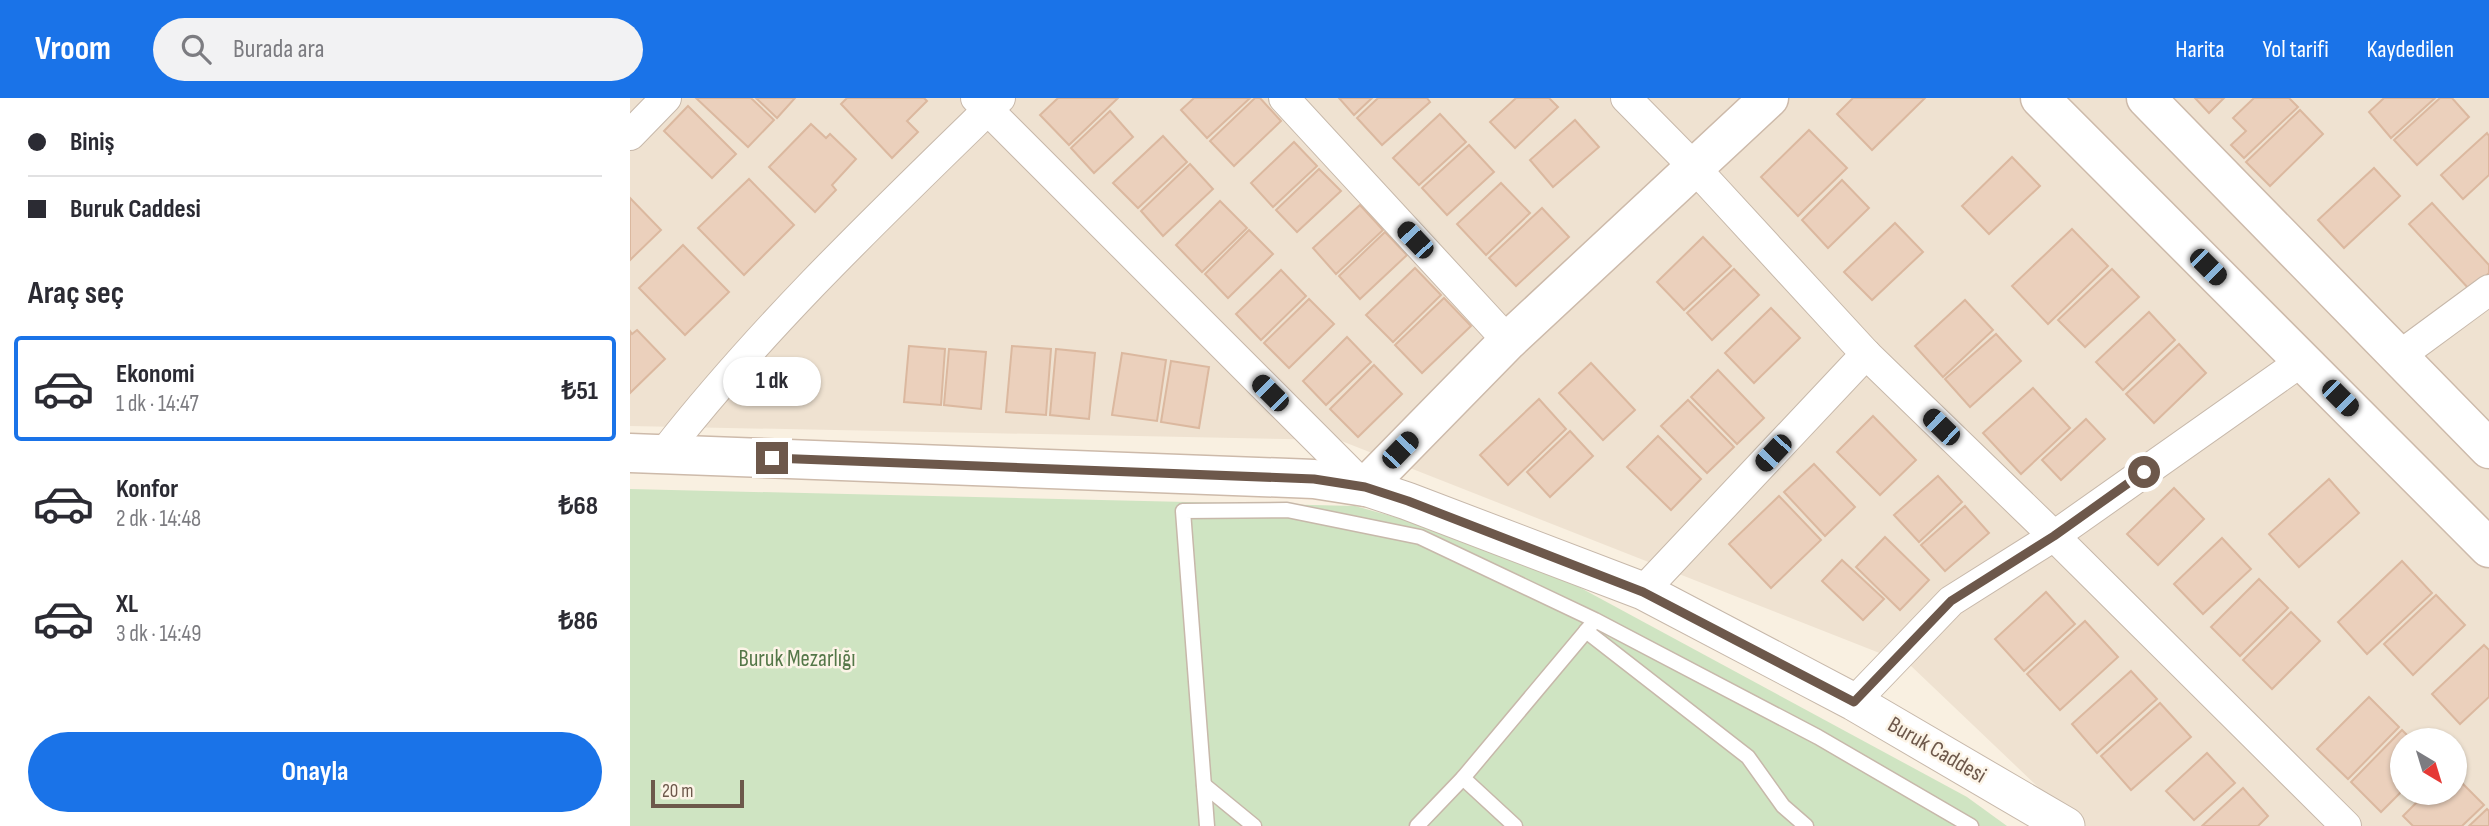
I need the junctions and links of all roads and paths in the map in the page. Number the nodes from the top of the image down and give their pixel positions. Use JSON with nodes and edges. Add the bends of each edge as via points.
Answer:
{"nodes":[{"id":1,"x":666,"y":98,"type":"edge"},
{"id":2,"x":1284,"y":98,"type":"edge"},
{"id":3,"x":1626,"y":98,"type":"edge"},
{"id":4,"x":1769,"y":98,"type":"edge"},
{"id":5,"x":2040,"y":98,"type":"edge"},
{"id":6,"x":2146,"y":98,"type":"edge"},
{"id":7,"x":988,"y":102,"type":"edge"},
{"id":8,"x":630,"y":135,"type":"edge"},
{"id":9,"x":1694,"y":167,"type":"junction"},
{"id":10,"x":2489,"y":290,"type":"edge"},
{"id":11,"x":1508,"y":341,"type":"junction"},
{"id":12,"x":1866,"y":354,"type":"junction"},
{"id":13,"x":2398,"y":356,"type":"junction"},
{"id":14,"x":2302,"y":361,"type":"junction"},
{"id":15,"x":2489,"y":449,"type":"edge"},
{"id":16,"x":647,"y":453,"type":"edge"},
{"id":17,"x":1365,"y":487,"type":"junction"},
{"id":18,"x":2054,"y":536,"type":"junction"},
{"id":19,"x":2489,"y":548,"type":"edge"},
{"id":20,"x":1643,"y":592,"type":"junction"},
{"id":21,"x":1591,"y":625,"type":"junction"},
{"id":22,"x":1854,"y":702,"type":"junction"},
{"id":23,"x":1463,"y":778,"type":"junction"},
{"id":24,"x":1205,"y":785,"type":"junction"},
{"id":25,"x":1207,"y":826,"type":"edge"},
{"id":26,"x":1254,"y":826,"type":"edge"},
{"id":27,"x":1417,"y":826,"type":"edge"},
{"id":28,"x":1515,"y":826,"type":"edge"},
{"id":29,"x":1806,"y":826,"type":"edge"},
{"id":30,"x":1970,"y":826,"type":"edge"},
{"id":31,"x":2066,"y":826,"type":"edge"},
{"id":32,"x":2346,"y":826,"type":"edge"}],
"edges":[{"from":1,"to":8,"type":"street"},
{"from":2,"to":11,"type":"street"},
{"from":3,"to":9,"type":"street"},
{"from":4,"to":9,"type":"main road"},
{"from":5,"to":14,"type":"main road"},
{"from":6,"to":13,"type":"main road"},
{"from":7,"to":16,"type":"street","via":[[760,339],[698,411]]},
{"from":7,"to":17,"type":"street"},
{"from":9,"to":11,"type":"main road"},
{"from":9,"to":12,"type":"street"},
{"from":10,"to":13,"type":"street"},
{"from":11,"to":17,"type":"main road"},
{"from":12,"to":18,"type":"street"},
{"from":12,"to":20,"type":"street"},
{"from":13,"to":15,"type":"main road"},
{"from":14,"to":18,"type":"street"},
{"from":14,"to":19,"type":"main road"},
{"from":16,"to":17,"type":"main road","name":"Buruk Caddesi","via":[[1314,479]]},
{"from":17,"to":20,"type":"street","name":"Buruk Caddesi"},
{"from":18,"to":22,"type":"street","via":[[1951,601]]},
{"from":18,"to":32,"type":"street"},
{"from":20,"to":22,"type":"street","name":"Buruk Caddesi"},
{"from":21,"to":23,"type":"lane"},
{"from":21,"to":24,"type":"lane","via":[[1420,537],[1287,510],[1183,511]]},
{"from":21,"to":29,"type":"lane","via":[[1748,757],[1783,806]]},
{"from":21,"to":30,"type":"lane","via":[[1818,737]]},
{"from":22,"to":31,"type":"street","name":"Buruk Caddesi"},
{"from":23,"to":27,"type":"lane"},
{"from":23,"to":28,"type":"lane"},
{"from":24,"to":25,"type":"lane"},
{"from":24,"to":26,"type":"lane"}]}
